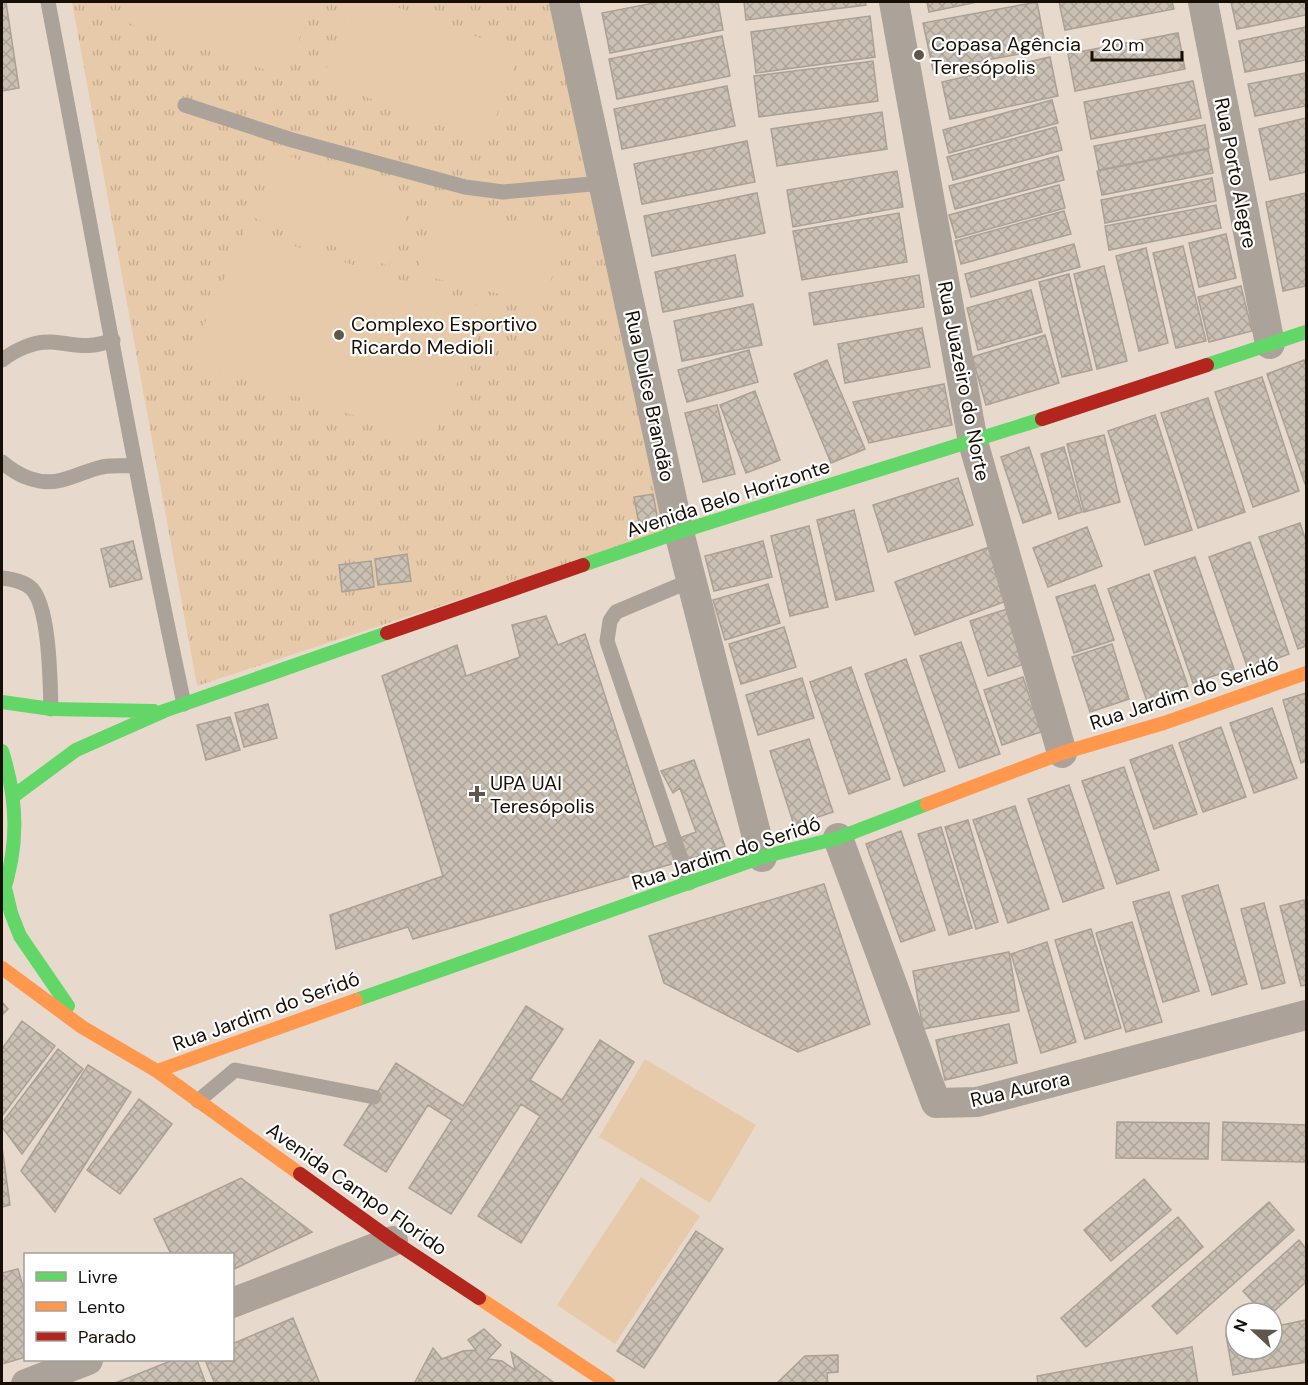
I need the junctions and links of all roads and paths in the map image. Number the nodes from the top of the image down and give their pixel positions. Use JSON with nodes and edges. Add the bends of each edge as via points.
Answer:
{"nodes":[{"id":1,"x":48,"y":2,"type":"edge"},
{"id":2,"x":564,"y":2,"type":"edge"},
{"id":3,"x":894,"y":2,"type":"edge"},
{"id":4,"x":1203,"y":2,"type":"edge"},
{"id":5,"x":185,"y":105,"type":"dead end"},
{"id":6,"x":603,"y":183,"type":"junction"},
{"id":7,"x":1306,"y":332,"type":"edge"},
{"id":8,"x":113,"y":340,"type":"junction"},
{"id":9,"x":1270,"y":344,"type":"junction"},
{"id":10,"x":2,"y":360,"type":"edge"},
{"id":11,"x":973,"y":442,"type":"junction"},
{"id":12,"x":2,"y":462,"type":"edge"},
{"id":13,"x":135,"y":466,"type":"junction"},
{"id":14,"x":680,"y":532,"type":"junction"},
{"id":15,"x":2,"y":578,"type":"edge"},
{"id":16,"x":692,"y":580,"type":"junction"},
{"id":17,"x":1306,"y":673,"type":"edge"},
{"id":18,"x":2,"y":702,"type":"edge"},
{"id":19,"x":184,"y":704,"type":"junction"},
{"id":20,"x":51,"y":710,"type":"junction"},
{"id":21,"x":165,"y":711,"type":"junction"},
{"id":22,"x":2,"y":751,"type":"edge"},
{"id":23,"x":1062,"y":753,"type":"junction"},
{"id":24,"x":15,"y":795,"type":"junction"},
{"id":25,"x":838,"y":838,"type":"junction"},
{"id":26,"x":762,"y":857,"type":"junction"},
{"id":27,"x":689,"y":883,"type":"junction"},
{"id":28,"x":3,"y":892,"type":"edge"},
{"id":29,"x":2,"y":968,"type":"edge"},
{"id":30,"x":1306,"y":1015,"type":"edge"},
{"id":31,"x":82,"y":1027,"type":"junction"},
{"id":32,"x":157,"y":1071,"type":"junction"},
{"id":33,"x":374,"y":1097,"type":"dead end"},
{"id":34,"x":198,"y":1101,"type":"junction"},
{"id":35,"x":393,"y":1241,"type":"junction"},
{"id":36,"x":234,"y":1302,"type":"edge"},
{"id":37,"x":83,"y":1361,"type":"edge"},
{"id":38,"x":26,"y":1383,"type":"edge"},
{"id":39,"x":609,"y":1383,"type":"edge"}],
"edges":[{"from":1,"to":8,"type":"lane"},
{"from":2,"to":6,"type":"street","name":"Rua Dulce Brandão"},
{"from":3,"to":11,"type":"street","name":"Rua Juazeiro do Norte"},
{"from":4,"to":9,"type":"street","name":"Rua Porto Alegre"},
{"from":5,"to":6,"type":"lane","via":[[292,140],[465,187],[503,192]]},
{"from":6,"to":14,"type":"street","name":"Rua Dulce Brandão"},
{"from":7,"to":9,"type":"street","name":"Avenida Belo Horizonte"},
{"from":8,"to":10,"type":"lane","via":[[87,347],[49,342],[28,346]]},
{"from":8,"to":13,"type":"lane"},
{"from":9,"to":11,"type":"street","name":"Avenida Belo Horizonte"},
{"from":11,"to":14,"type":"street","name":"Avenida Belo Horizonte"},
{"from":11,"to":23,"type":"street","name":"Rua Juazeiro do Norte"},
{"from":12,"to":13,"type":"lane","via":[[13,472],[36,481],[60,481],[112,465]]},
{"from":13,"to":19,"type":"lane"},
{"from":14,"to":16,"type":"street","name":"Rua Dulce Brandão"},
{"from":14,"to":19,"type":"street","name":"Avenida Belo Horizonte"},
{"from":15,"to":20,"type":"lane","via":[[31,588],[39,601],[48,652]]},
{"from":16,"to":26,"type":"street","name":"Rua Dulce Brandão"},
{"from":16,"to":27,"type":"lane","via":[[616,612],[610,621],[607,641]]},
{"from":17,"to":23,"type":"street","name":"Rua Jardim do Seridó","via":[[1164,723]]},
{"from":18,"to":20,"type":"street"},
{"from":19,"to":21,"type":"street","name":"Avenida Belo Horizonte"},
{"from":20,"to":21,"type":"street"},
{"from":21,"to":24,"type":"street","name":"Avenida Belo Horizonte","via":[[76,750]]},
{"from":22,"to":24,"type":"street"},
{"from":23,"to":25,"type":"street","name":"Rua Jardim do Seridó"},
{"from":24,"to":28,"type":"street","via":[[16,841]]},
{"from":25,"to":26,"type":"street","name":"Rua Jardim do Seridó"},
{"from":25,"to":30,"type":"street","name":"Rua Aurora","via":[[936,1103],[977,1102]]},
{"from":26,"to":27,"type":"street","name":"Rua Jardim do Seridó"},
{"from":27,"to":32,"type":"street","name":"Rua Jardim do Seridó"},
{"from":28,"to":31,"type":"street","via":[[20,936]]},
{"from":29,"to":31,"type":"street","name":"Avenida Campo Florido"},
{"from":31,"to":32,"type":"street","name":"Avenida Campo Florido"},
{"from":32,"to":34,"type":"street","name":"Avenida Campo Florido"},
{"from":33,"to":34,"type":"lane","via":[[235,1070]]},
{"from":34,"to":35,"type":"street","name":"Avenida Campo Florido"},
{"from":35,"to":36,"type":"street"},
{"from":35,"to":39,"type":"street","name":"Avenida Campo Florido"},
{"from":37,"to":38,"type":"street"}]}
